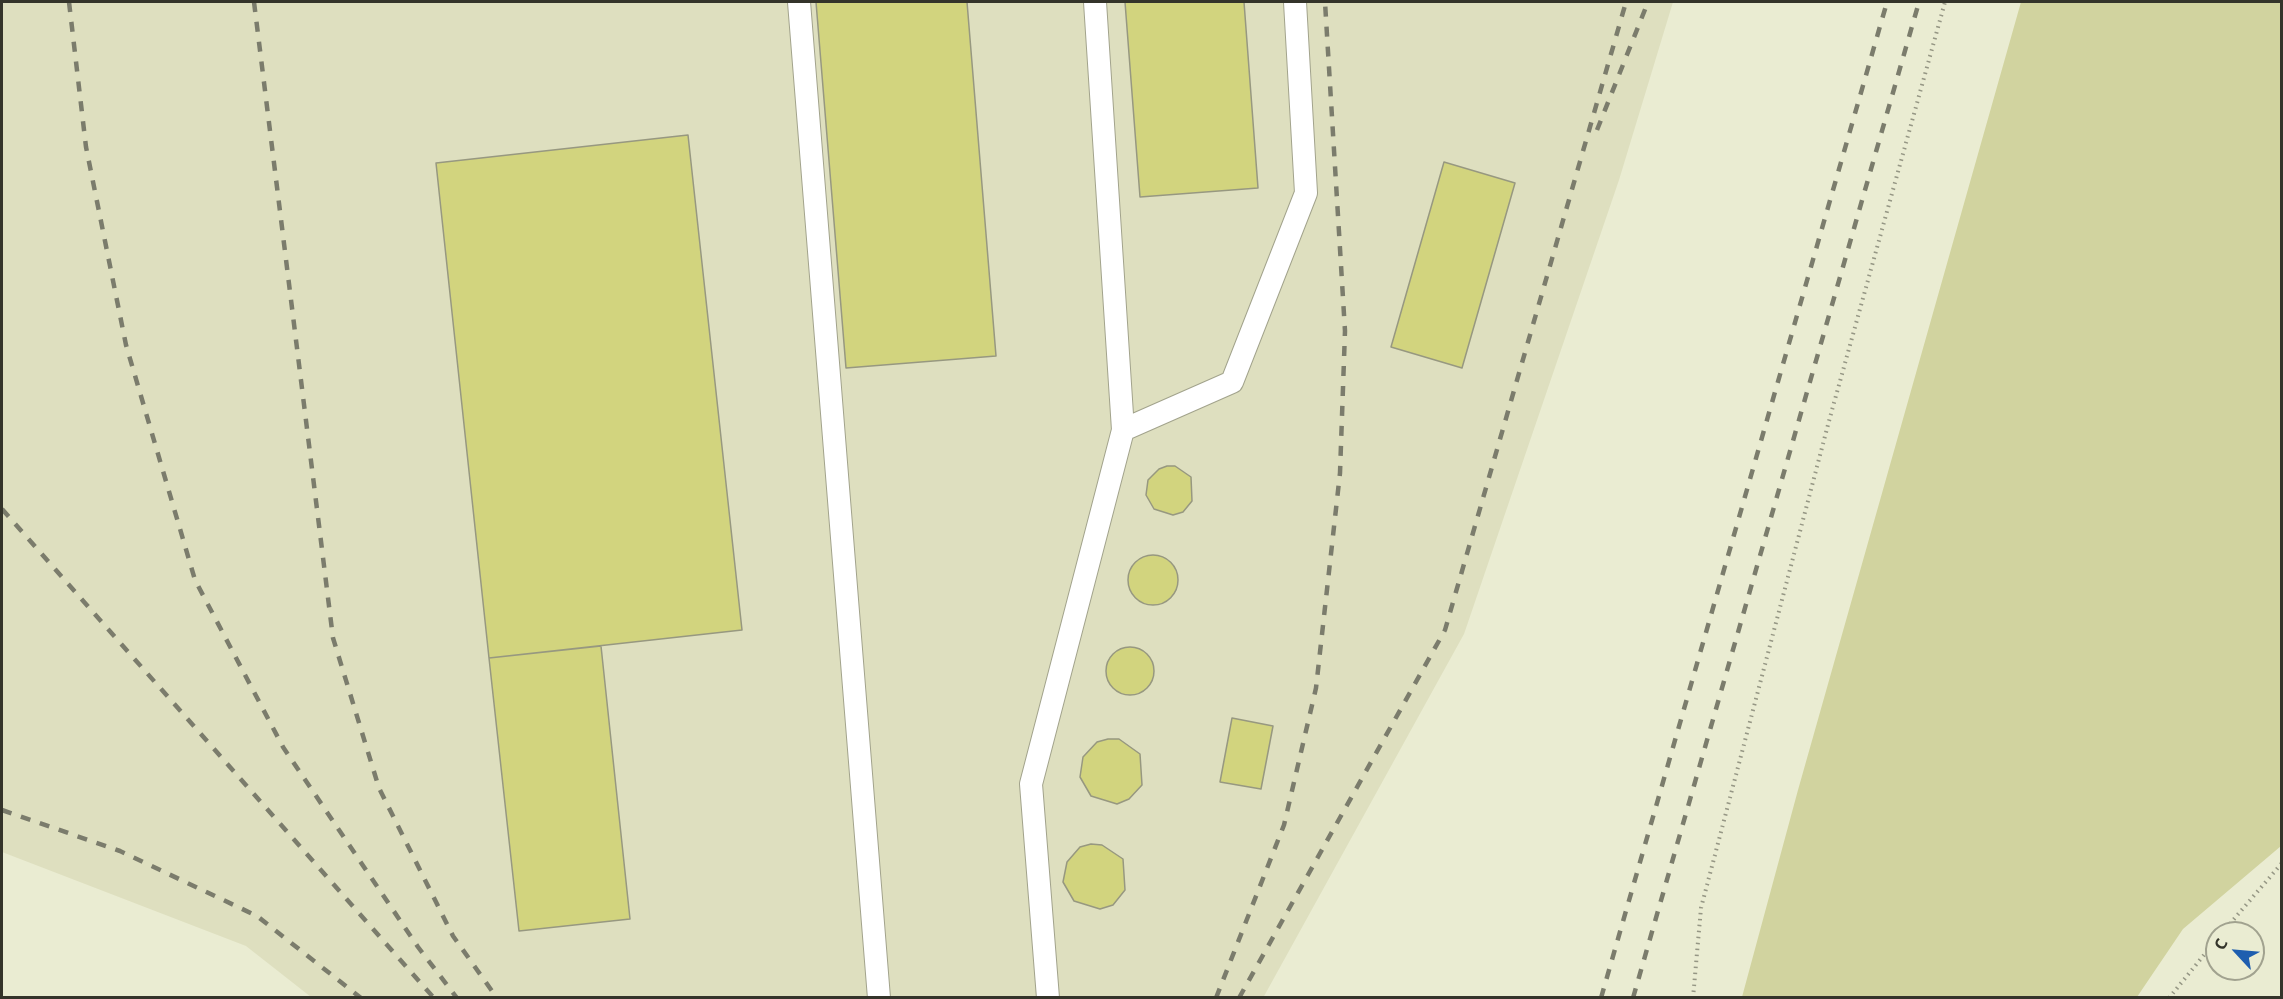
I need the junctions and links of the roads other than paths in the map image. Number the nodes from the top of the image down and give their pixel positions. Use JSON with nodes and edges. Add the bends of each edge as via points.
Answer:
{"nodes":[{"id":1,"x":799,"y":2,"type":"edge"},
{"id":2,"x":1095,"y":2,"type":"edge"},
{"id":3,"x":1294,"y":2,"type":"edge"},
{"id":4,"x":1123,"y":430,"type":"junction"},
{"id":5,"x":879,"y":998,"type":"edge"},
{"id":6,"x":1048,"y":998,"type":"edge"}],
"edges":[{"from":1,"to":5,"type":"lane"},
{"from":2,"to":4,"type":"lane"},
{"from":3,"to":4,"type":"lane","via":[[1306,193],[1232,381]]},
{"from":4,"to":6,"type":"lane","via":[[1031,784]]}]}
